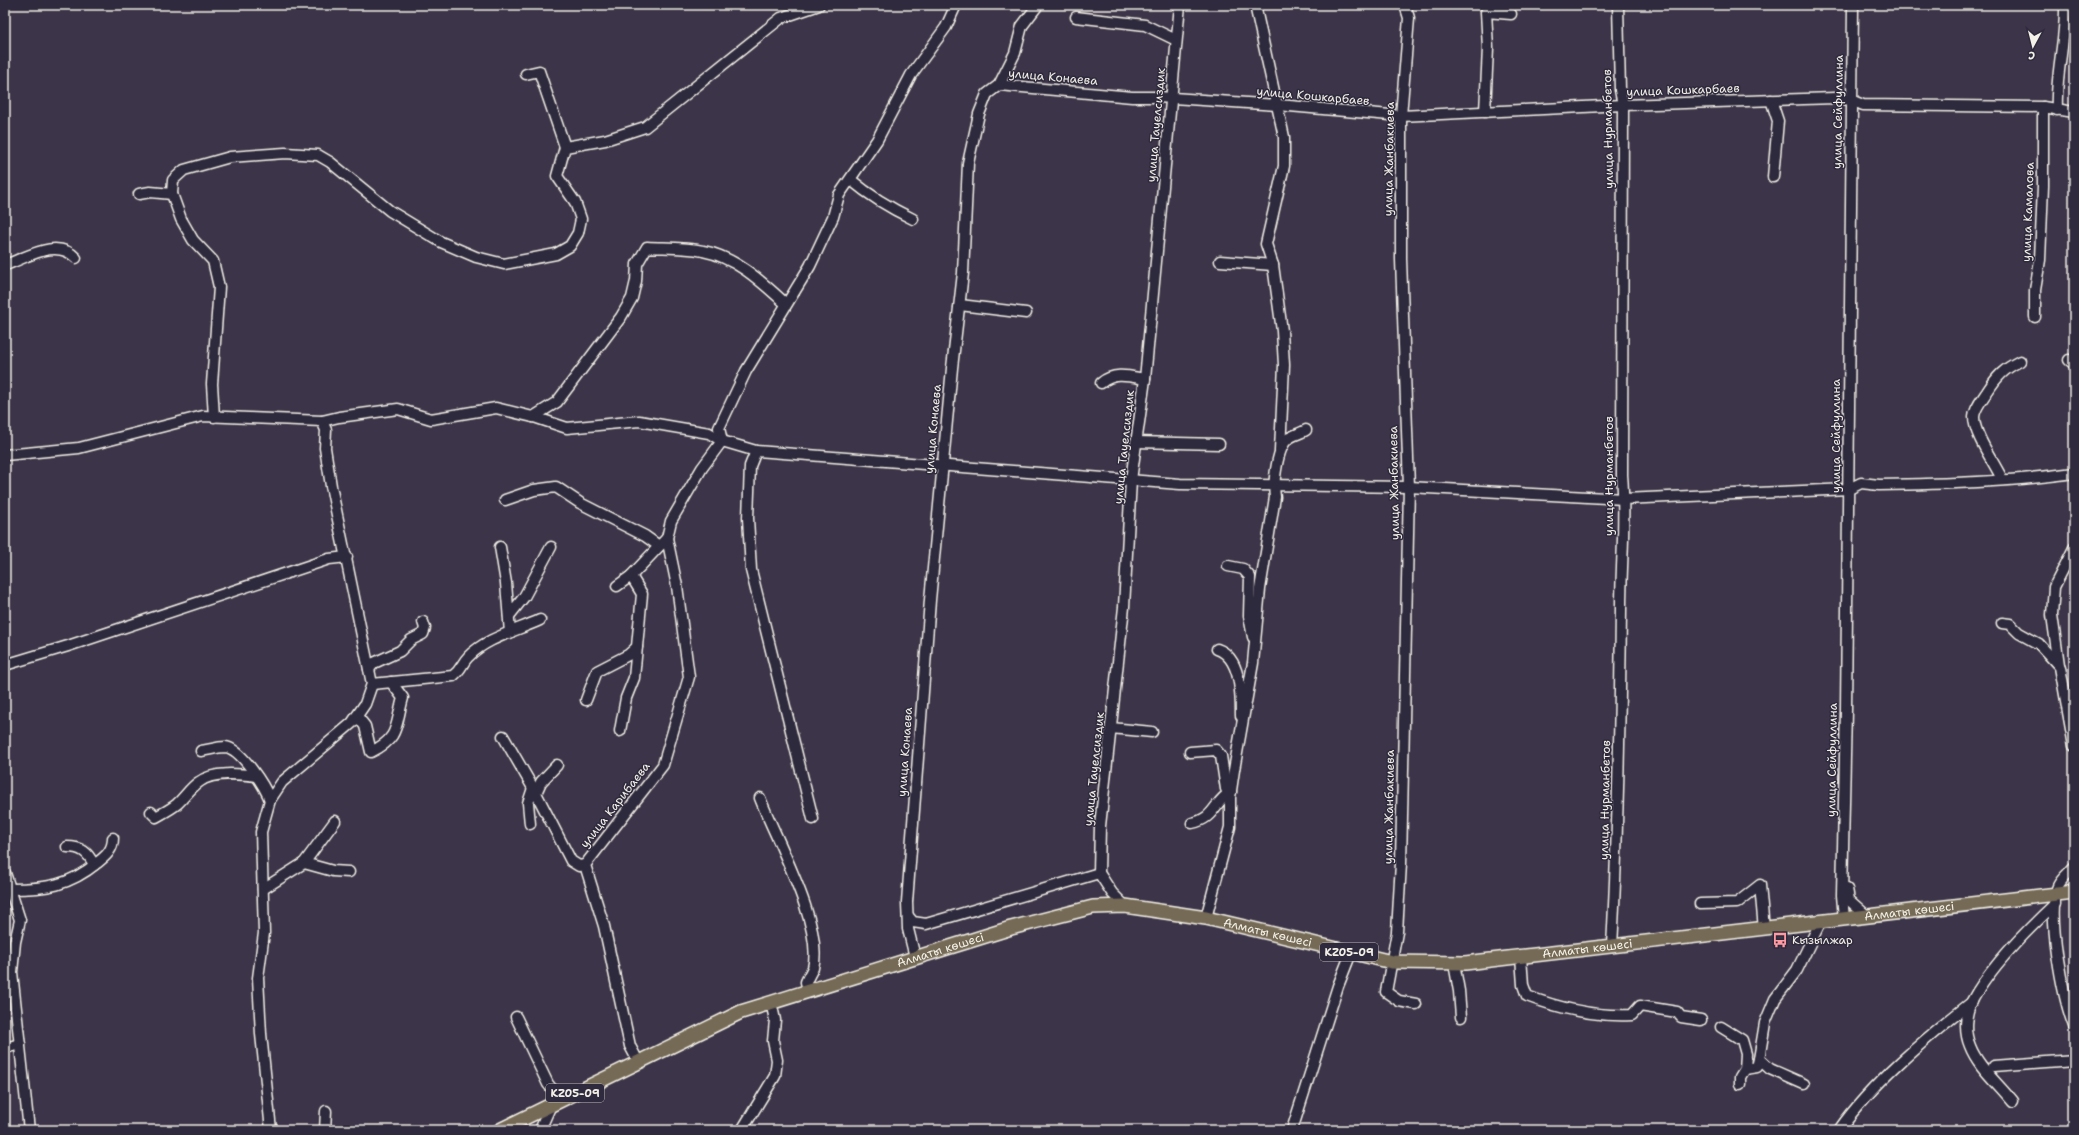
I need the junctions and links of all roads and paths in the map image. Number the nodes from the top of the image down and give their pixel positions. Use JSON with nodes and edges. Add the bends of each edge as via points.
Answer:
{"nodes":[{"id":1,"x":819,"y":5,"type":"edge"},
{"id":2,"x":956,"y":5,"type":"edge"},
{"id":3,"x":1038,"y":5,"type":"edge"},
{"id":4,"x":1180,"y":5,"type":"edge"},
{"id":5,"x":1255,"y":5,"type":"edge"},
{"id":6,"x":1405,"y":5,"type":"edge"},
{"id":7,"x":1618,"y":5,"type":"edge"},
{"id":8,"x":1853,"y":5,"type":"edge"},
{"id":9,"x":2065,"y":5,"type":"edge"},
{"id":10,"x":1511,"y":14,"type":"dead end"},
{"id":11,"x":1076,"y":17,"type":"dead end"},
{"id":12,"x":1176,"y":40,"type":"junction"},
{"id":13,"x":526,"y":74,"type":"dead end"},
{"id":14,"x":999,"y":85,"type":"junction"},
{"id":15,"x":1172,"y":99,"type":"junction"},
{"id":16,"x":1771,"y":100,"type":"junction"},
{"id":17,"x":1851,"y":100,"type":"junction"},
{"id":18,"x":1278,"y":105,"type":"junction"},
{"id":19,"x":1623,"y":105,"type":"junction"},
{"id":20,"x":2043,"y":107,"type":"junction"},
{"id":21,"x":2057,"y":110,"type":"junction"},
{"id":22,"x":1486,"y":112,"type":"junction"},
{"id":23,"x":2074,"y":112,"type":"edge"},
{"id":24,"x":1401,"y":116,"type":"junction"},
{"id":25,"x":565,"y":147,"type":"junction"},
{"id":26,"x":1774,"y":177,"type":"dead end"},
{"id":27,"x":851,"y":180,"type":"junction"},
{"id":28,"x":139,"y":194,"type":"dead end"},
{"id":29,"x":172,"y":194,"type":"junction"},
{"id":30,"x":913,"y":219,"type":"dead end"},
{"id":31,"x":76,"y":258,"type":"dead end"},
{"id":32,"x":1220,"y":261,"type":"dead end"},
{"id":33,"x":5,"y":265,"type":"edge"},
{"id":34,"x":1273,"y":265,"type":"junction"},
{"id":35,"x":786,"y":304,"type":"junction"},
{"id":36,"x":960,"y":305,"type":"junction"},
{"id":37,"x":1026,"y":313,"type":"dead end"},
{"id":38,"x":2035,"y":317,"type":"dead end"},
{"id":39,"x":2020,"y":361,"type":"dead end"},
{"id":40,"x":1145,"y":379,"type":"junction"},
{"id":41,"x":1101,"y":383,"type":"dead end"},
{"id":42,"x":214,"y":417,"type":"junction"},
{"id":43,"x":533,"y":417,"type":"junction"},
{"id":44,"x":322,"y":421,"type":"junction"},
{"id":45,"x":1306,"y":430,"type":"dead end"},
{"id":46,"x":722,"y":441,"type":"junction"},
{"id":47,"x":1136,"y":442,"type":"junction"},
{"id":48,"x":1219,"y":444,"type":"dead end"},
{"id":49,"x":756,"y":451,"type":"junction"},
{"id":50,"x":1280,"y":454,"type":"junction"},
{"id":51,"x":5,"y":455,"type":"edge"},
{"id":52,"x":943,"y":465,"type":"junction"},
{"id":53,"x":2074,"y":473,"type":"edge"},
{"id":54,"x":2002,"y":479,"type":"junction"},
{"id":55,"x":1131,"y":480,"type":"junction"},
{"id":56,"x":1274,"y":485,"type":"junction"},
{"id":57,"x":1409,"y":487,"type":"junction"},
{"id":58,"x":1849,"y":489,"type":"junction"},
{"id":59,"x":1624,"y":499,"type":"junction"},
{"id":60,"x":505,"y":500,"type":"dead end"},
{"id":61,"x":667,"y":538,"type":"junction"},
{"id":62,"x":659,"y":546,"type":"junction"},
{"id":63,"x":500,"y":547,"type":"dead end"},
{"id":64,"x":551,"y":547,"type":"dead end"},
{"id":65,"x":2074,"y":548,"type":"edge"},
{"id":66,"x":347,"y":557,"type":"junction"},
{"id":67,"x":1228,"y":566,"type":"dead end"},
{"id":68,"x":631,"y":576,"type":"junction"},
{"id":69,"x":617,"y":586,"type":"dead end"},
{"id":70,"x":509,"y":616,"type":"junction"},
{"id":71,"x":540,"y":620,"type":"dead end"},
{"id":72,"x":423,"y":622,"type":"dead end"},
{"id":73,"x":2002,"y":623,"type":"dead end"},
{"id":74,"x":510,"y":633,"type":"junction"},
{"id":75,"x":1255,"y":646,"type":"junction"},
{"id":76,"x":637,"y":647,"type":"junction"},
{"id":77,"x":1217,"y":649,"type":"dead end"},
{"id":78,"x":5,"y":664,"type":"edge"},
{"id":79,"x":2060,"y":667,"type":"junction"},
{"id":80,"x":369,"y":668,"type":"junction"},
{"id":81,"x":391,"y":682,"type":"junction"},
{"id":82,"x":372,"y":684,"type":"junction"},
{"id":83,"x":586,"y":700,"type":"dead end"},
{"id":84,"x":357,"y":716,"type":"junction"},
{"id":85,"x":1111,"y":728,"type":"junction"},
{"id":86,"x":620,"y":731,"type":"dead end"},
{"id":87,"x":1152,"y":732,"type":"dead end"},
{"id":88,"x":1241,"y":732,"type":"junction"},
{"id":89,"x":503,"y":736,"type":"dead end"},
{"id":90,"x":2074,"y":746,"type":"edge"},
{"id":91,"x":201,"y":751,"type":"dead end"},
{"id":92,"x":1190,"y":752,"type":"dead end"},
{"id":93,"x":557,"y":765,"type":"dead end"},
{"id":94,"x":256,"y":776,"type":"junction"},
{"id":95,"x":534,"y":790,"type":"junction"},
{"id":96,"x":1231,"y":792,"type":"junction"},
{"id":97,"x":760,"y":798,"type":"dead end"},
{"id":98,"x":270,"y":800,"type":"junction"},
{"id":99,"x":151,"y":812,"type":"dead end"},
{"id":100,"x":813,"y":819,"type":"dead end"},
{"id":101,"x":335,"y":821,"type":"dead end"},
{"id":102,"x":1192,"y":822,"type":"dead end"},
{"id":103,"x":530,"y":824,"type":"dead end"},
{"id":104,"x":113,"y":838,"type":"dead end"},
{"id":105,"x":67,"y":847,"type":"dead end"},
{"id":106,"x":304,"y":863,"type":"junction"},
{"id":107,"x":585,"y":864,"type":"junction"},
{"id":108,"x":94,"y":866,"type":"junction"},
{"id":109,"x":1843,"y":867,"type":"junction"},
{"id":110,"x":2074,"y":867,"type":"edge"},
{"id":111,"x":349,"y":872,"type":"dead end"},
{"id":112,"x":5,"y":873,"type":"edge"},
{"id":113,"x":1099,"y":873,"type":"junction"},
{"id":114,"x":10,"y":889,"type":"junction"},
{"id":115,"x":263,"y":890,"type":"junction"},
{"id":116,"x":2074,"y":892,"type":"edge"},
{"id":117,"x":2055,"y":899,"type":"junction"},
{"id":118,"x":1700,"y":904,"type":"dead end"},
{"id":119,"x":1126,"y":906,"type":"junction"},
{"id":120,"x":908,"y":916,"type":"junction"},
{"id":121,"x":1867,"y":916,"type":"junction"},
{"id":122,"x":1206,"y":918,"type":"junction"},
{"id":123,"x":1844,"y":919,"type":"junction"},
{"id":124,"x":1820,"y":923,"type":"junction"},
{"id":125,"x":1764,"y":930,"type":"junction"},
{"id":126,"x":1612,"y":947,"type":"junction"},
{"id":127,"x":1351,"y":953,"type":"junction"},
{"id":128,"x":915,"y":957,"type":"junction"},
{"id":129,"x":1521,"y":957,"type":"junction"},
{"id":130,"x":1392,"y":962,"type":"junction"},
{"id":131,"x":1454,"y":963,"type":"junction"},
{"id":132,"x":808,"y":990,"type":"junction"},
{"id":133,"x":771,"y":1002,"type":"junction"},
{"id":134,"x":1972,"y":1002,"type":"junction"},
{"id":135,"x":1416,"y":1004,"type":"dead end"},
{"id":136,"x":516,"y":1017,"type":"dead end"},
{"id":137,"x":1461,"y":1017,"type":"dead end"},
{"id":138,"x":1701,"y":1020,"type":"dead end"},
{"id":139,"x":2074,"y":1026,"type":"edge"},
{"id":140,"x":1722,"y":1027,"type":"dead end"},
{"id":141,"x":20,"y":1044,"type":"junction"},
{"id":142,"x":5,"y":1048,"type":"edge"},
{"id":143,"x":643,"y":1058,"type":"junction"},
{"id":144,"x":1759,"y":1059,"type":"junction"},
{"id":145,"x":2074,"y":1060,"type":"edge"},
{"id":146,"x":1993,"y":1066,"type":"dead end"},
{"id":147,"x":1745,"y":1069,"type":"junction"},
{"id":148,"x":1740,"y":1084,"type":"dead end"},
{"id":149,"x":1804,"y":1084,"type":"dead end"},
{"id":150,"x":2012,"y":1101,"type":"dead end"},
{"id":151,"x":556,"y":1102,"type":"junction"},
{"id":152,"x":326,"y":1111,"type":"dead end"},
{"id":153,"x":29,"y":1130,"type":"edge"},
{"id":154,"x":271,"y":1130,"type":"edge"},
{"id":155,"x":325,"y":1130,"type":"edge"},
{"id":156,"x":500,"y":1130,"type":"edge"},
{"id":157,"x":540,"y":1130,"type":"edge"},
{"id":158,"x":742,"y":1130,"type":"edge"},
{"id":159,"x":1292,"y":1130,"type":"edge"},
{"id":160,"x":1839,"y":1130,"type":"edge"}],
"edges":[{"from":1,"to":25,"type":"street","via":[[781,18],[645,127],[605,140]]},
{"from":2,"to":27,"type":"street","via":[[946,27],[911,75],[877,140]]},
{"from":3,"to":14,"type":"street","via":[[1022,26],[1015,53]]},
{"from":4,"to":12,"type":"street","name":"улица Тауелсиздик"},
{"from":5,"to":18,"type":"street"},
{"from":6,"to":24,"type":"street","name":"улица Жанбакиева","via":[[1409,18]]},
{"from":7,"to":19,"type":"street","name":"улица Нурманбетов","via":[[1620,90]]},
{"from":8,"to":17,"type":"street","name":"улица Сейфуллина"},
{"from":9,"to":21,"type":"street"},
{"from":10,"to":22,"type":"street","via":[[1486,12]]},
{"from":11,"to":12,"type":"street","via":[[1145,25]]},
{"from":12,"to":15,"type":"street","name":"улица Тауелсиздик"},
{"from":13,"to":25,"type":"street","via":[[539,71]]},
{"from":14,"to":15,"type":"street","name":"улица Конаева"},
{"from":14,"to":36,"type":"street","name":"улица Конаева","via":[[987,94],[979,114],[968,163]]},
{"from":15,"to":18,"type":"street","name":"улица Кошкарбаев"},
{"from":15,"to":40,"type":"street","name":"улица Тауелсиздик"},
{"from":16,"to":17,"type":"street","name":"улица Кошкарбаев"},
{"from":16,"to":19,"type":"street","name":"улица Кошкарбаев"},
{"from":16,"to":26,"type":"street","via":[[1778,121]]},
{"from":17,"to":20,"type":"street","name":"улица Кошкарбаев","via":[[1863,105]]},
{"from":17,"to":58,"type":"street","name":"улица Сейфуллина"},
{"from":18,"to":24,"type":"street","name":"улица Кошкарбаев"},
{"from":18,"to":34,"type":"street","via":[[1284,137],[1284,166],[1266,244]]},
{"from":19,"to":22,"type":"street","name":"улица Кошкарбаев"},
{"from":19,"to":59,"type":"street","name":"улица Нурманбетов"},
{"from":20,"to":21,"type":"street","name":"улица Кошкарбаев"},
{"from":20,"to":38,"type":"street","name":"улица Камалова","via":[[2043,186]]},
{"from":21,"to":23,"type":"street","name":"улица Кошкарбаев"},
{"from":22,"to":24,"type":"street","name":"улица Кошкарбаев"},
{"from":24,"to":57,"type":"street","name":"улица Жанбакиева","via":[[1401,259]]},
{"from":25,"to":29,"type":"street","via":[[557,176],[575,202],[581,219],[578,233],[570,246],[556,254],[504,264],[476,257],[441,242],[390,211],[318,155],[285,153],[230,157],[184,170],[173,180]]},
{"from":27,"to":30,"type":"street","via":[[887,206]]},
{"from":27,"to":35,"type":"street","via":[[839,195],[833,217],[810,266]]},
{"from":28,"to":29,"type":"street"},
{"from":29,"to":42,"type":"street","via":[[180,219],[193,240],[213,261],[219,287],[212,384]]},
{"from":31,"to":33,"type":"street","via":[[61,249],[52,248]]},
{"from":32,"to":34,"type":"street"},
{"from":34,"to":50,"type":"street","via":[[1284,365]]},
{"from":35,"to":43,"type":"street","via":[[746,270],[705,251],[647,247],[637,264],[632,298],[621,317],[557,402]]},
{"from":35,"to":46,"type":"street","via":[[746,371],[719,428]]},
{"from":36,"to":37,"type":"street"},
{"from":36,"to":52,"type":"street","name":"улица Конаева"},
{"from":39,"to":54,"type":"street","via":[[2005,368],[1992,383],[1974,416],[1980,439],[1993,458]]},
{"from":40,"to":41,"type":"street","via":[[1108,377]]},
{"from":40,"to":47,"type":"street","name":"улица Тауелсиздик"},
{"from":42,"to":44,"type":"street"},
{"from":42,"to":51,"type":"street","via":[[203,416],[79,448]]},
{"from":43,"to":44,"type":"street","via":[[496,408],[431,418],[398,409]]},
{"from":43,"to":46,"type":"street","via":[[567,428],[639,421],[709,433]]},
{"from":44,"to":66,"type":"street","via":[[326,430],[325,448],[331,486]]},
{"from":45,"to":50,"type":"street","via":[[1288,438]]},
{"from":46,"to":49,"type":"street"},
{"from":46,"to":61,"type":"street","via":[[702,468],[671,521]]},
{"from":47,"to":48,"type":"street"},
{"from":47,"to":55,"type":"street","name":"улица Тауелсиздик"},
{"from":49,"to":52,"type":"street"},
{"from":49,"to":100,"type":"street","via":[[750,466],[748,518],[751,570]]},
{"from":50,"to":56,"type":"street"},
{"from":52,"to":55,"type":"street"},
{"from":52,"to":120,"type":"street","name":"улица Конаева","via":[[917,763]]},
{"from":53,"to":54,"type":"street","via":[[2039,478]]},
{"from":54,"to":58,"type":"street","via":[[1985,483],[1861,483]]},
{"from":55,"to":56,"type":"street","via":[[1180,484]]},
{"from":55,"to":85,"type":"street","name":"улица Тауелсиздик","via":[[1124,607]]},
{"from":56,"to":57,"type":"street"},
{"from":56,"to":75,"type":"street","via":[[1275,496],[1260,589]]},
{"from":57,"to":59,"type":"street"},
{"from":57,"to":130,"type":"street","name":"улица Жанбакиева","via":[[1401,863],[1397,932]]},
{"from":58,"to":59,"type":"street"},
{"from":58,"to":109,"type":"street","name":"улица Сейфуллина"},
{"from":59,"to":126,"type":"street","name":"улица Нурманбетов","via":[[1620,598],[1618,812]]},
{"from":60,"to":62,"type":"street","via":[[534,490],[556,488]]},
{"from":61,"to":62,"type":"street"},
{"from":61,"to":107,"type":"street","name":"улица Карибаева","via":[[677,586],[689,677],[663,765]]},
{"from":62,"to":68,"type":"street"},
{"from":63,"to":70,"type":"street"},
{"from":64,"to":70,"type":"street","via":[[524,597]]},
{"from":65,"to":79,"type":"street","via":[[2054,587],[2052,615]]},
{"from":66,"to":78,"type":"street","via":[[329,559],[68,646]]},
{"from":66,"to":80,"type":"street"},
{"from":67,"to":75,"type":"street","via":[[1243,569],[1250,577],[1249,616]]},
{"from":68,"to":69,"type":"street"},
{"from":68,"to":76,"type":"street","via":[[642,594]]},
{"from":70,"to":74,"type":"street"},
{"from":71,"to":74,"type":"street"},
{"from":72,"to":80,"type":"street","via":[[423,634],[411,640],[400,651]]},
{"from":73,"to":79,"type":"street","via":[[2010,624],[2019,633],[2039,644]]},
{"from":74,"to":81,"type":"street","via":[[496,638],[467,658],[461,670],[453,676]]},
{"from":75,"to":88,"type":"street"},
{"from":76,"to":83,"type":"street","via":[[628,655],[597,671]]},
{"from":76,"to":86,"type":"street","via":[[634,678],[626,698]]},
{"from":77,"to":88,"type":"street","via":[[1233,660],[1238,680]]},
{"from":79,"to":90,"type":"street"},
{"from":80,"to":82,"type":"street"},
{"from":81,"to":82,"type":"street"},
{"from":81,"to":84,"type":"street","via":[[403,698],[395,734],[383,746],[371,752],[365,726]]},
{"from":82,"to":84,"type":"street","via":[[365,704]]},
{"from":84,"to":98,"type":"street","via":[[330,744],[282,782]]},
{"from":85,"to":87,"type":"street"},
{"from":85,"to":113,"type":"street","name":"улица Тауелсиздик","via":[[1100,826]]},
{"from":88,"to":96,"type":"street"},
{"from":89,"to":95,"type":"street"},
{"from":91,"to":94,"type":"street","via":[[226,747],[234,750]]},
{"from":92,"to":96,"type":"street","via":[[1216,750],[1221,756],[1226,789]]},
{"from":93,"to":95,"type":"street"},
{"from":94,"to":98,"type":"street","via":[[265,787]]},
{"from":94,"to":99,"type":"street","via":[[225,775],[206,778],[198,782],[177,804],[165,812],[156,816]]},
{"from":95,"to":103,"type":"street","via":[[528,803]]},
{"from":95,"to":107,"type":"street","via":[[571,861],[579,866]]},
{"from":96,"to":102,"type":"street","via":[[1223,796],[1204,820]]},
{"from":96,"to":122,"type":"street","via":[[1230,827]]},
{"from":97,"to":132,"type":"street","via":[[802,894],[811,929],[814,954],[813,968],[806,982]]},
{"from":98,"to":115,"type":"street","via":[[262,832]]},
{"from":101,"to":106,"type":"street"},
{"from":104,"to":108,"type":"street","via":[[109,852]]},
{"from":105,"to":108,"type":"street","via":[[79,847],[90,856]]},
{"from":106,"to":111,"type":"street","via":[[333,872]]},
{"from":106,"to":115,"type":"street"},
{"from":107,"to":143,"type":"street","name":"улица Карибаева","via":[[604,926],[630,1046]]},
{"from":108,"to":114,"type":"street","via":[[72,881],[36,889]]},
{"from":109,"to":121,"type":"street","name":"улица Сейфуллина","via":[[1848,900]]},
{"from":109,"to":123,"type":"street","name":"улица Сейфуллина"},
{"from":110,"to":117,"type":"street","via":[[2058,885]]},
{"from":112,"to":114,"type":"street"},
{"from":113,"to":119,"type":"street","via":[[1112,893]]},
{"from":113,"to":120,"type":"street","via":[[926,924],[913,922]]},
{"from":114,"to":141,"type":"street","via":[[20,920],[12,972]]},
{"from":115,"to":154,"type":"street","via":[[264,933],[258,978]]},
{"from":116,"to":117,"type":"main road","name":"Алматы көшесі","number":"KZ05-09"},
{"from":117,"to":121,"type":"main road","name":"Алматы көшесі","number":"KZ05-09"},
{"from":117,"to":134,"type":"street","via":[[2000,960]]},
{"from":117,"to":139,"type":"street","via":[[2057,950],[2062,984]]},
{"from":118,"to":125,"type":"street","via":[[1737,903],[1760,885]]},
{"from":119,"to":122,"type":"main road","name":"Алматы көшесі","number":"KZ05-09"},
{"from":119,"to":128,"type":"main road","name":"Алматы көшесі","number":"KZ05-09","via":[[1093,907],[1051,917]]},
{"from":120,"to":128,"type":"street","name":"улица Конаева","via":[[908,929]]},
{"from":121,"to":123,"type":"main road","name":"Алматы көшесі","number":"KZ05-09"},
{"from":122,"to":127,"type":"main road","name":"Алматы көшесі","number":"KZ05-09"},
{"from":123,"to":124,"type":"main road","name":"Алматы көшесі","number":"KZ05-09"},
{"from":124,"to":125,"type":"main road","name":"Алматы көшесі","number":"KZ05-09"},
{"from":124,"to":144,"type":"street","via":[[1797,970],[1776,999],[1765,1023]]},
{"from":125,"to":126,"type":"main road","name":"Алматы көшесі","number":"KZ05-09"},
{"from":126,"to":129,"type":"main road","name":"Алматы көшесі","number":"KZ05-09"},
{"from":127,"to":130,"type":"main road","name":"Алматы көшесі","number":"KZ05-09"},
{"from":127,"to":159,"type":"street"},
{"from":128,"to":132,"type":"main road","name":"Алматы көшесі","number":"KZ05-09"},
{"from":129,"to":131,"type":"main road","name":"Алматы көшесі","number":"KZ05-09"},
{"from":129,"to":138,"type":"street","via":[[1523,985],[1527,996],[1551,1005],[1612,1016],[1632,1015],[1640,1006],[1677,1012],[1682,1017]]},
{"from":130,"to":131,"type":"main road","name":"Алматы көшесі","number":"KZ05-09"},
{"from":130,"to":135,"type":"street","name":"улица Жанбакиева","via":[[1386,992],[1399,1001]]},
{"from":131,"to":137,"type":"street"},
{"from":132,"to":133,"type":"main road","name":"Алматы көшесі","number":"KZ05-09"},
{"from":133,"to":143,"type":"main road","name":"Алматы көшесі","number":"KZ05-09","via":[[741,1012]]},
{"from":133,"to":158,"type":"street","via":[[775,1020],[775,1076]]},
{"from":134,"to":150,"type":"street","via":[[1965,1026],[1969,1044],[1978,1061]]},
{"from":134,"to":160,"type":"street","via":[[1908,1056]]},
{"from":136,"to":151,"type":"street"},
{"from":140,"to":147,"type":"street","via":[[1742,1040],[1746,1054]]},
{"from":141,"to":142,"type":"street"},
{"from":141,"to":153,"type":"street"},
{"from":143,"to":151,"type":"main road","number":"KZ05-09"},
{"from":144,"to":147,"type":"street","via":[[1756,1067]]},
{"from":144,"to":149,"type":"street","via":[[1770,1069]]},
{"from":145,"to":146,"type":"street"},
{"from":147,"to":148,"type":"street","via":[[1740,1077]]},
{"from":151,"to":156,"type":"main road","number":"KZ05-09"},
{"from":151,"to":157,"type":"street"},
{"from":152,"to":155,"type":"street"}]}
